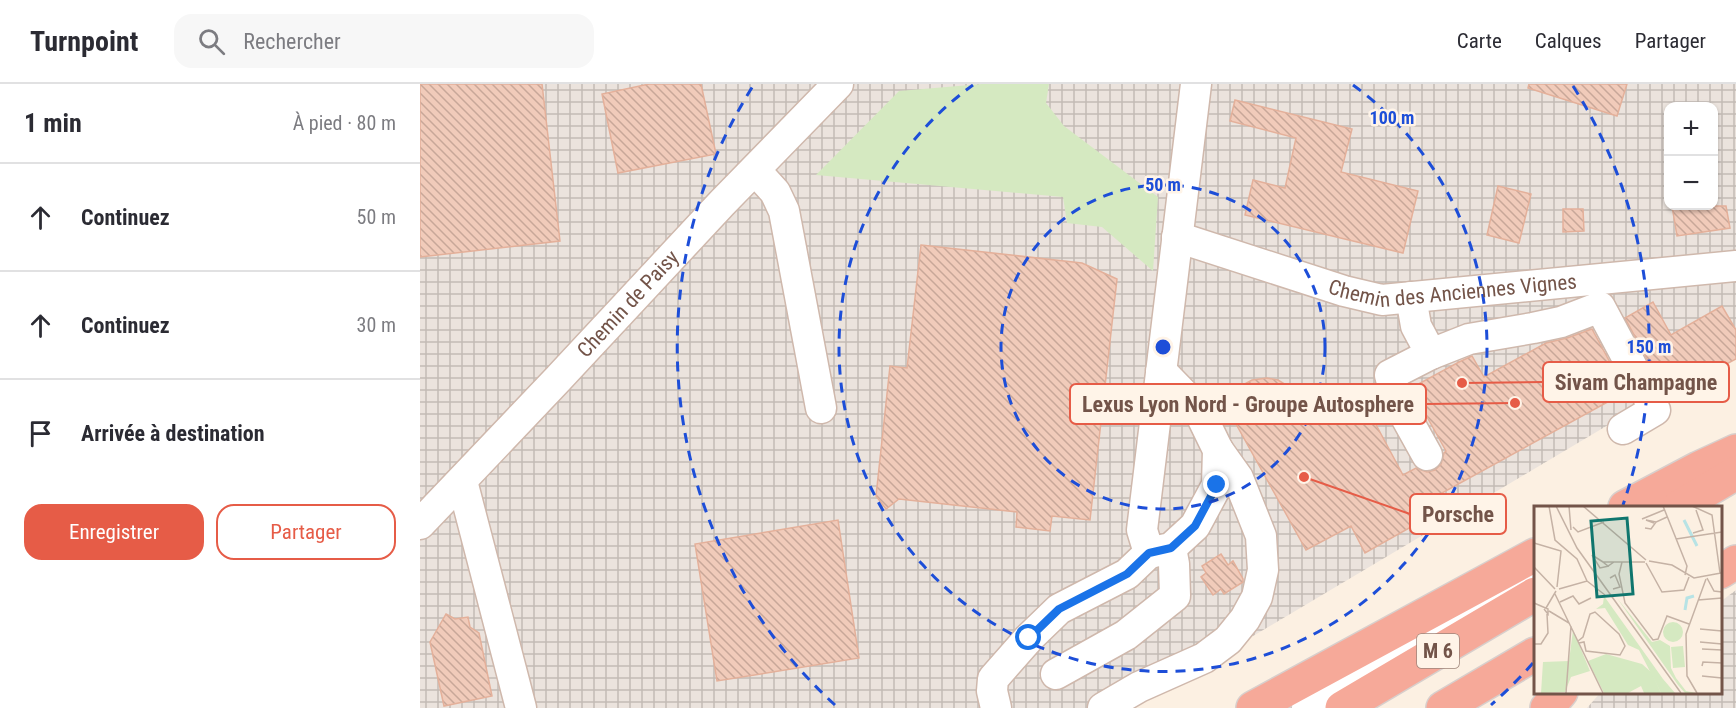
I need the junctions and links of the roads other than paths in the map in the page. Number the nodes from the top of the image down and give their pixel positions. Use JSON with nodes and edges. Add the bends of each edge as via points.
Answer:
{"nodes":[{"id":1,"x":838,"y":84,"type":"edge"},
{"id":2,"x":1196,"y":84,"type":"edge"},
{"id":3,"x":755,"y":170,"type":"junction"},
{"id":4,"x":1177,"y":237,"type":"junction"},
{"id":5,"x":1736,"y":266,"type":"edge"},
{"id":6,"x":1596,"y":294,"type":"junction"},
{"id":7,"x":1411,"y":297,"type":"junction"},
{"id":8,"x":1431,"y":354,"type":"junction"},
{"id":9,"x":1161,"y":371,"type":"junction"},
{"id":10,"x":821,"y":408,"type":"dead end"},
{"id":11,"x":1623,"y":429,"type":"dead end"},
{"id":12,"x":1218,"y":450,"type":"junction"},
{"id":13,"x":1736,"y":451,"type":"edge"},
{"id":14,"x":1427,"y":455,"type":"dead end"},
{"id":15,"x":1699,"y":468,"type":"junction"},
{"id":16,"x":1736,"y":473,"type":"edge"},
{"id":17,"x":462,"y":481,"type":"junction"},
{"id":18,"x":1626,"y":506,"type":"edge"},
{"id":19,"x":1643,"y":506,"type":"edge"},
{"id":20,"x":1681,"y":506,"type":"edge"},
{"id":21,"x":420,"y":524,"type":"edge"},
{"id":22,"x":1736,"y":539,"type":"edge"},
{"id":23,"x":1721,"y":547,"type":"edge"},
{"id":24,"x":1160,"y":550,"type":"junction"},
{"id":25,"x":1534,"y":556,"type":"edge"},
{"id":26,"x":1736,"y":562,"type":"edge"},
{"id":27,"x":1721,"y":571,"type":"edge"},
{"id":28,"x":1534,"y":574,"type":"edge"},
{"id":29,"x":1534,"y":595,"type":"edge"},
{"id":30,"x":1534,"y":655,"type":"edge"},
{"id":31,"x":1056,"y":674,"type":"dead end"},
{"id":32,"x":1560,"y":693,"type":"edge"},
{"id":33,"x":521,"y":708,"type":"edge"},
{"id":34,"x":996,"y":708,"type":"edge"},
{"id":35,"x":1103,"y":708,"type":"edge"},
{"id":36,"x":1253,"y":708,"type":"edge"},
{"id":37,"x":1307,"y":708,"type":"edge"},
{"id":38,"x":1342,"y":708,"type":"edge"},
{"id":39,"x":1443,"y":708,"type":"edge"},
{"id":40,"x":1547,"y":708,"type":"edge"}],
"edges":[{"from":1,"to":3,"type":"street","name":"Chemin de Paisy"},
{"from":2,"to":4,"type":"street"},
{"from":3,"to":10,"type":"street","via":[[775,192],[784,211]]},
{"from":3,"to":17,"type":"street","name":"Chemin de Paisy"},
{"from":4,"to":7,"type":"street","name":"Chemin des Anciennes Vignes","via":[[1344,291],[1382,300]]},
{"from":4,"to":9,"type":"street"},
{"from":5,"to":6,"type":"street","name":"Chemin des Anciennes Vignes"},
{"from":6,"to":7,"type":"street","name":"Chemin des Anciennes Vignes"},
{"from":6,"to":8,"type":"street","via":[[1561,322],[1469,339]]},
{"from":6,"to":11,"type":"street","via":[[1655,410]]},
{"from":7,"to":8,"type":"street","via":[[1416,326]]},
{"from":8,"to":14,"type":"street","via":[[1390,375],[1398,401]]},
{"from":9,"to":12,"type":"street","via":[[1198,409]]},
{"from":9,"to":24,"type":"street","via":[[1142,530]]},
{"from":12,"to":24,"type":"street","via":[[1217,485],[1195,526]]},
{"from":12,"to":35,"type":"street","via":[[1238,478],[1261,536],[1263,570],[1257,597],[1228,640],[1204,658]]},
{"from":13,"to":15,"type":"highway"},
{"from":15,"to":18,"type":"highway"},
{"from":15,"to":19,"type":"street"},
{"from":16,"to":20,"type":"highway"},
{"from":17,"to":21,"type":"street","name":"Chemin de Paisy"},
{"from":17,"to":33,"type":"street"},
{"from":22,"to":23,"type":"highway"},
{"from":24,"to":31,"type":"street","via":[[1174,564],[1175,596],[1126,635]]},
{"from":24,"to":34,"type":"street","via":[[1127,574],[1059,609],[993,679]]},
{"from":25,"to":36,"type":"highway"},
{"from":26,"to":27,"type":"highway"},
{"from":28,"to":37,"type":"street"},
{"from":29,"to":38,"type":"highway","number":"M 6"},
{"from":30,"to":39,"type":"highway","number":"M 6"},
{"from":32,"to":40,"type":"highway"}]}
